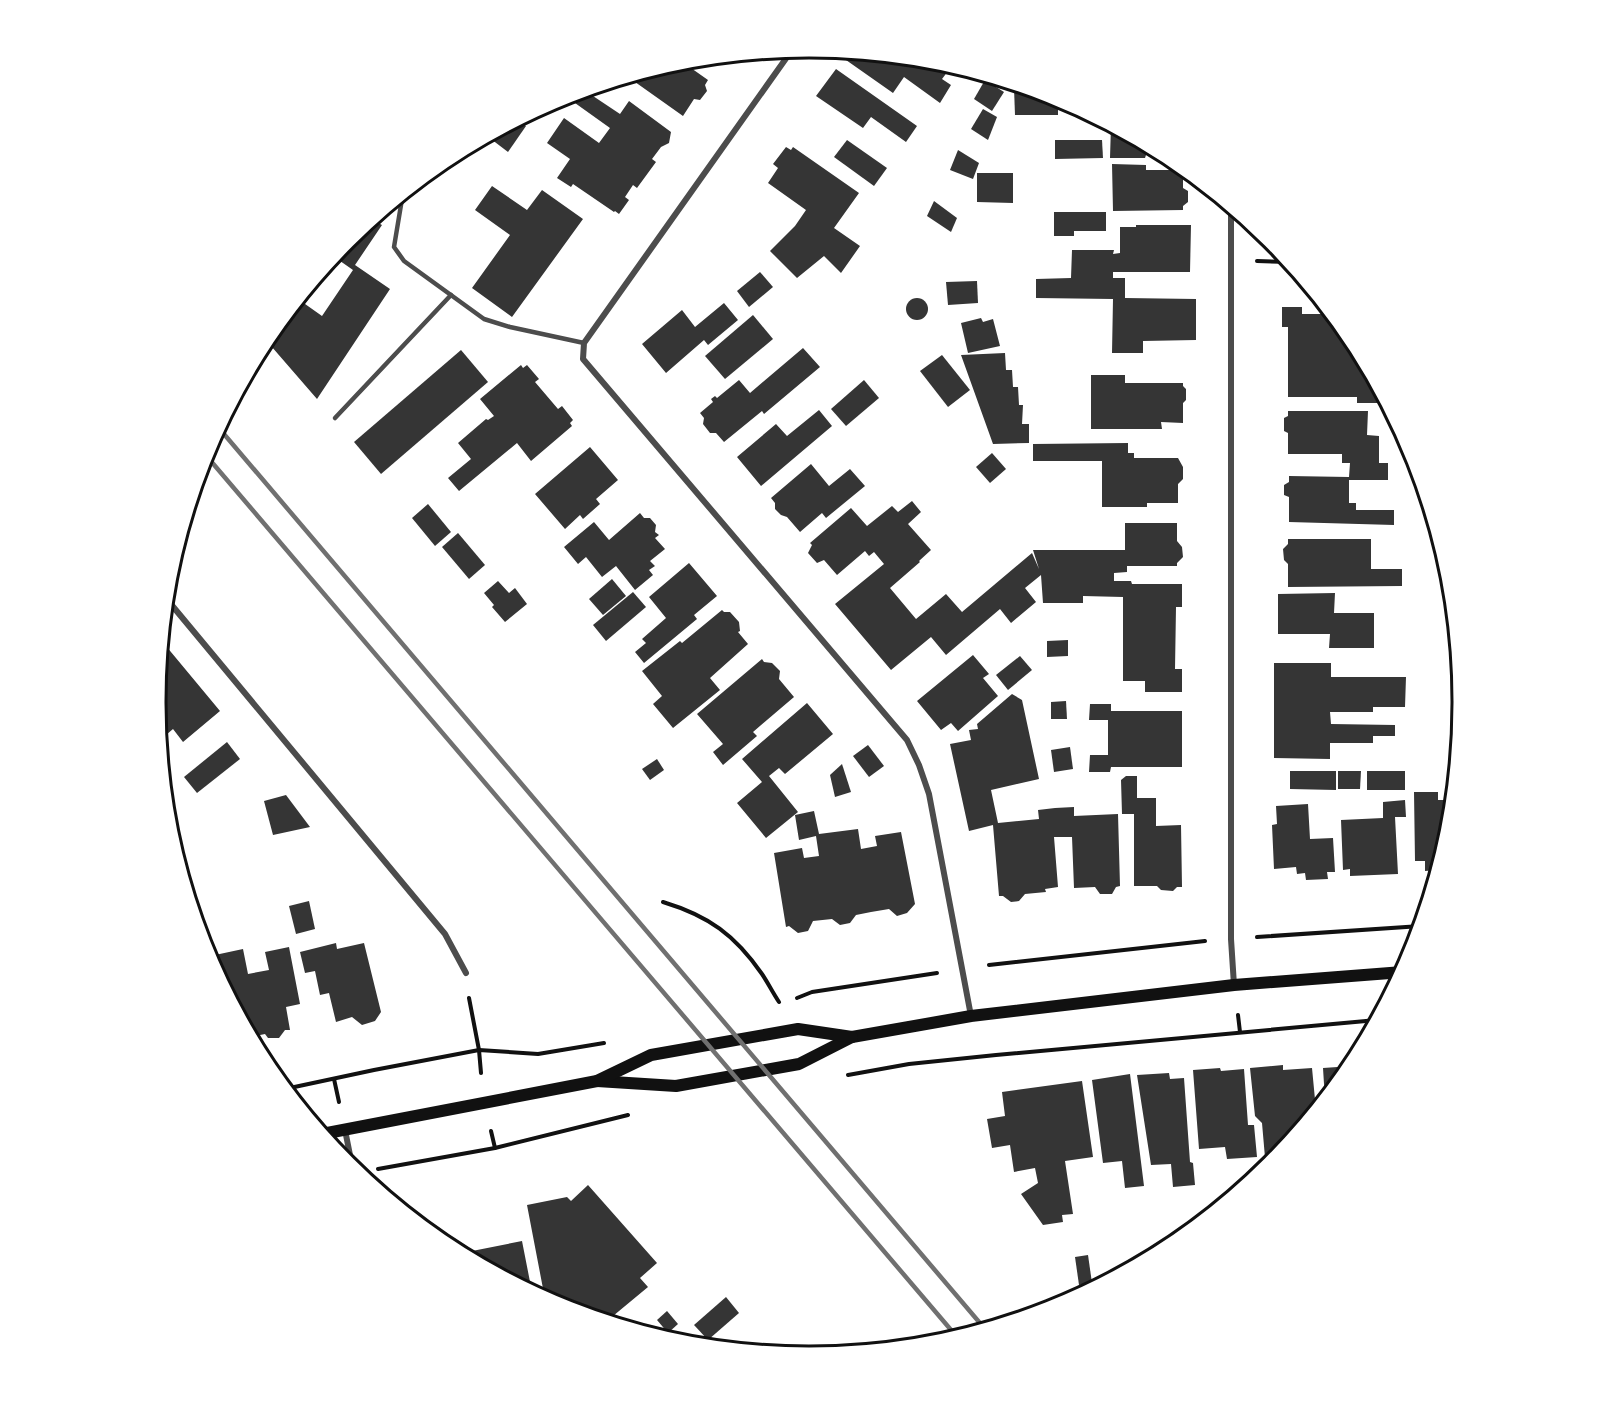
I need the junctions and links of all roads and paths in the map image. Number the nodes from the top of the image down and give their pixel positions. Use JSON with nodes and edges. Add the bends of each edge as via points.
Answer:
{"nodes":[{"id":1,"x":786,"y":59,"type":"edge"},
{"id":2,"x":401,"y":204,"type":"edge"},
{"id":3,"x":1231,"y":216,"type":"edge"},
{"id":4,"x":1232,"y":260,"type":"junction"},
{"id":5,"x":1278,"y":262,"type":"edge"},
{"id":6,"x":451,"y":295,"type":"junction"},
{"id":7,"x":585,"y":344,"type":"junction"},
{"id":8,"x":335,"y":418,"type":"dead end"},
{"id":9,"x":173,"y":607,"type":"edge"},
{"id":10,"x":663,"y":902,"type":"dead end"},
{"id":11,"x":1412,"y":927,"type":"edge"},
{"id":12,"x":1231,"y":939,"type":"junction"},
{"id":13,"x":962,"y":969,"type":"junction"},
{"id":14,"x":1393,"y":973,"type":"edge"},
{"id":15,"x":466,"y":974,"type":"joint"},
{"id":16,"x":1234,"y":985,"type":"junction"},
{"id":17,"x":790,"y":1001,"type":"dead end"},
{"id":18,"x":782,"y":1006,"type":"dead end"},
{"id":19,"x":971,"y":1016,"type":"junction"},
{"id":20,"x":1368,"y":1021,"type":"edge"},
{"id":21,"x":852,"y":1036,"type":"junction"},
{"id":22,"x":607,"y":1042,"type":"dead end"},
{"id":23,"x":479,"y":1050,"type":"junction"},
{"id":24,"x":845,"y":1075,"type":"dead end"},
{"id":25,"x":597,"y":1081,"type":"junction"},
{"id":26,"x":293,"y":1087,"type":"edge"},
{"id":27,"x":485,"y":1103,"type":"junction"},
{"id":28,"x":636,"y":1113,"type":"dead end"},
{"id":29,"x":344,"y":1130,"type":"junction"},
{"id":30,"x":331,"y":1132,"type":"edge"},
{"id":31,"x":495,"y":1148,"type":"junction"},
{"id":32,"x":349,"y":1151,"type":"edge"},
{"id":33,"x":368,"y":1170,"type":"dead end"}],
"edges":[{"from":1,"to":7,"type":"street"},
{"from":2,"to":6,"type":"lane","via":[[394,247],[404,261]]},
{"from":3,"to":4,"type":"street"},
{"from":4,"to":5,"type":"path"},
{"from":4,"to":12,"type":"street"},
{"from":6,"to":7,"type":"lane","via":[[484,319]]},
{"from":6,"to":8,"type":"lane"},
{"from":7,"to":13,"type":"street","via":[[583,359],[907,740],[929,794]]},
{"from":9,"to":15,"type":"street","via":[[445,934]]},
{"from":10,"to":18,"type":"path","via":[[691,910],[720,928],[742,948]]},
{"from":11,"to":12,"type":"path"},
{"from":12,"to":13,"type":"path"},
{"from":12,"to":16,"type":"street"},
{"from":13,"to":17,"type":"path","via":[[812,992]]},
{"from":13,"to":19,"type":"street"},
{"from":14,"to":16,"type":"main road"},
{"from":15,"to":23,"type":"path"},
{"from":16,"to":19,"type":"main road"},
{"from":19,"to":21,"type":"main road"},
{"from":20,"to":24,"type":"path","via":[[909,1064]]},
{"from":21,"to":25,"type":"main road","via":[[798,1029],[651,1055]]},
{"from":21,"to":25,"type":"main road","via":[[799,1064],[676,1086]]},
{"from":22,"to":23,"type":"path","via":[[538,1054]]},
{"from":23,"to":26,"type":"path"},
{"from":23,"to":27,"type":"path"},
{"from":25,"to":27,"type":"main road"},
{"from":27,"to":29,"type":"main road"},
{"from":27,"to":31,"type":"path"},
{"from":28,"to":31,"type":"path"},
{"from":29,"to":30,"type":"main road"},
{"from":29,"to":32,"type":"street"},
{"from":31,"to":33,"type":"path"}]}
